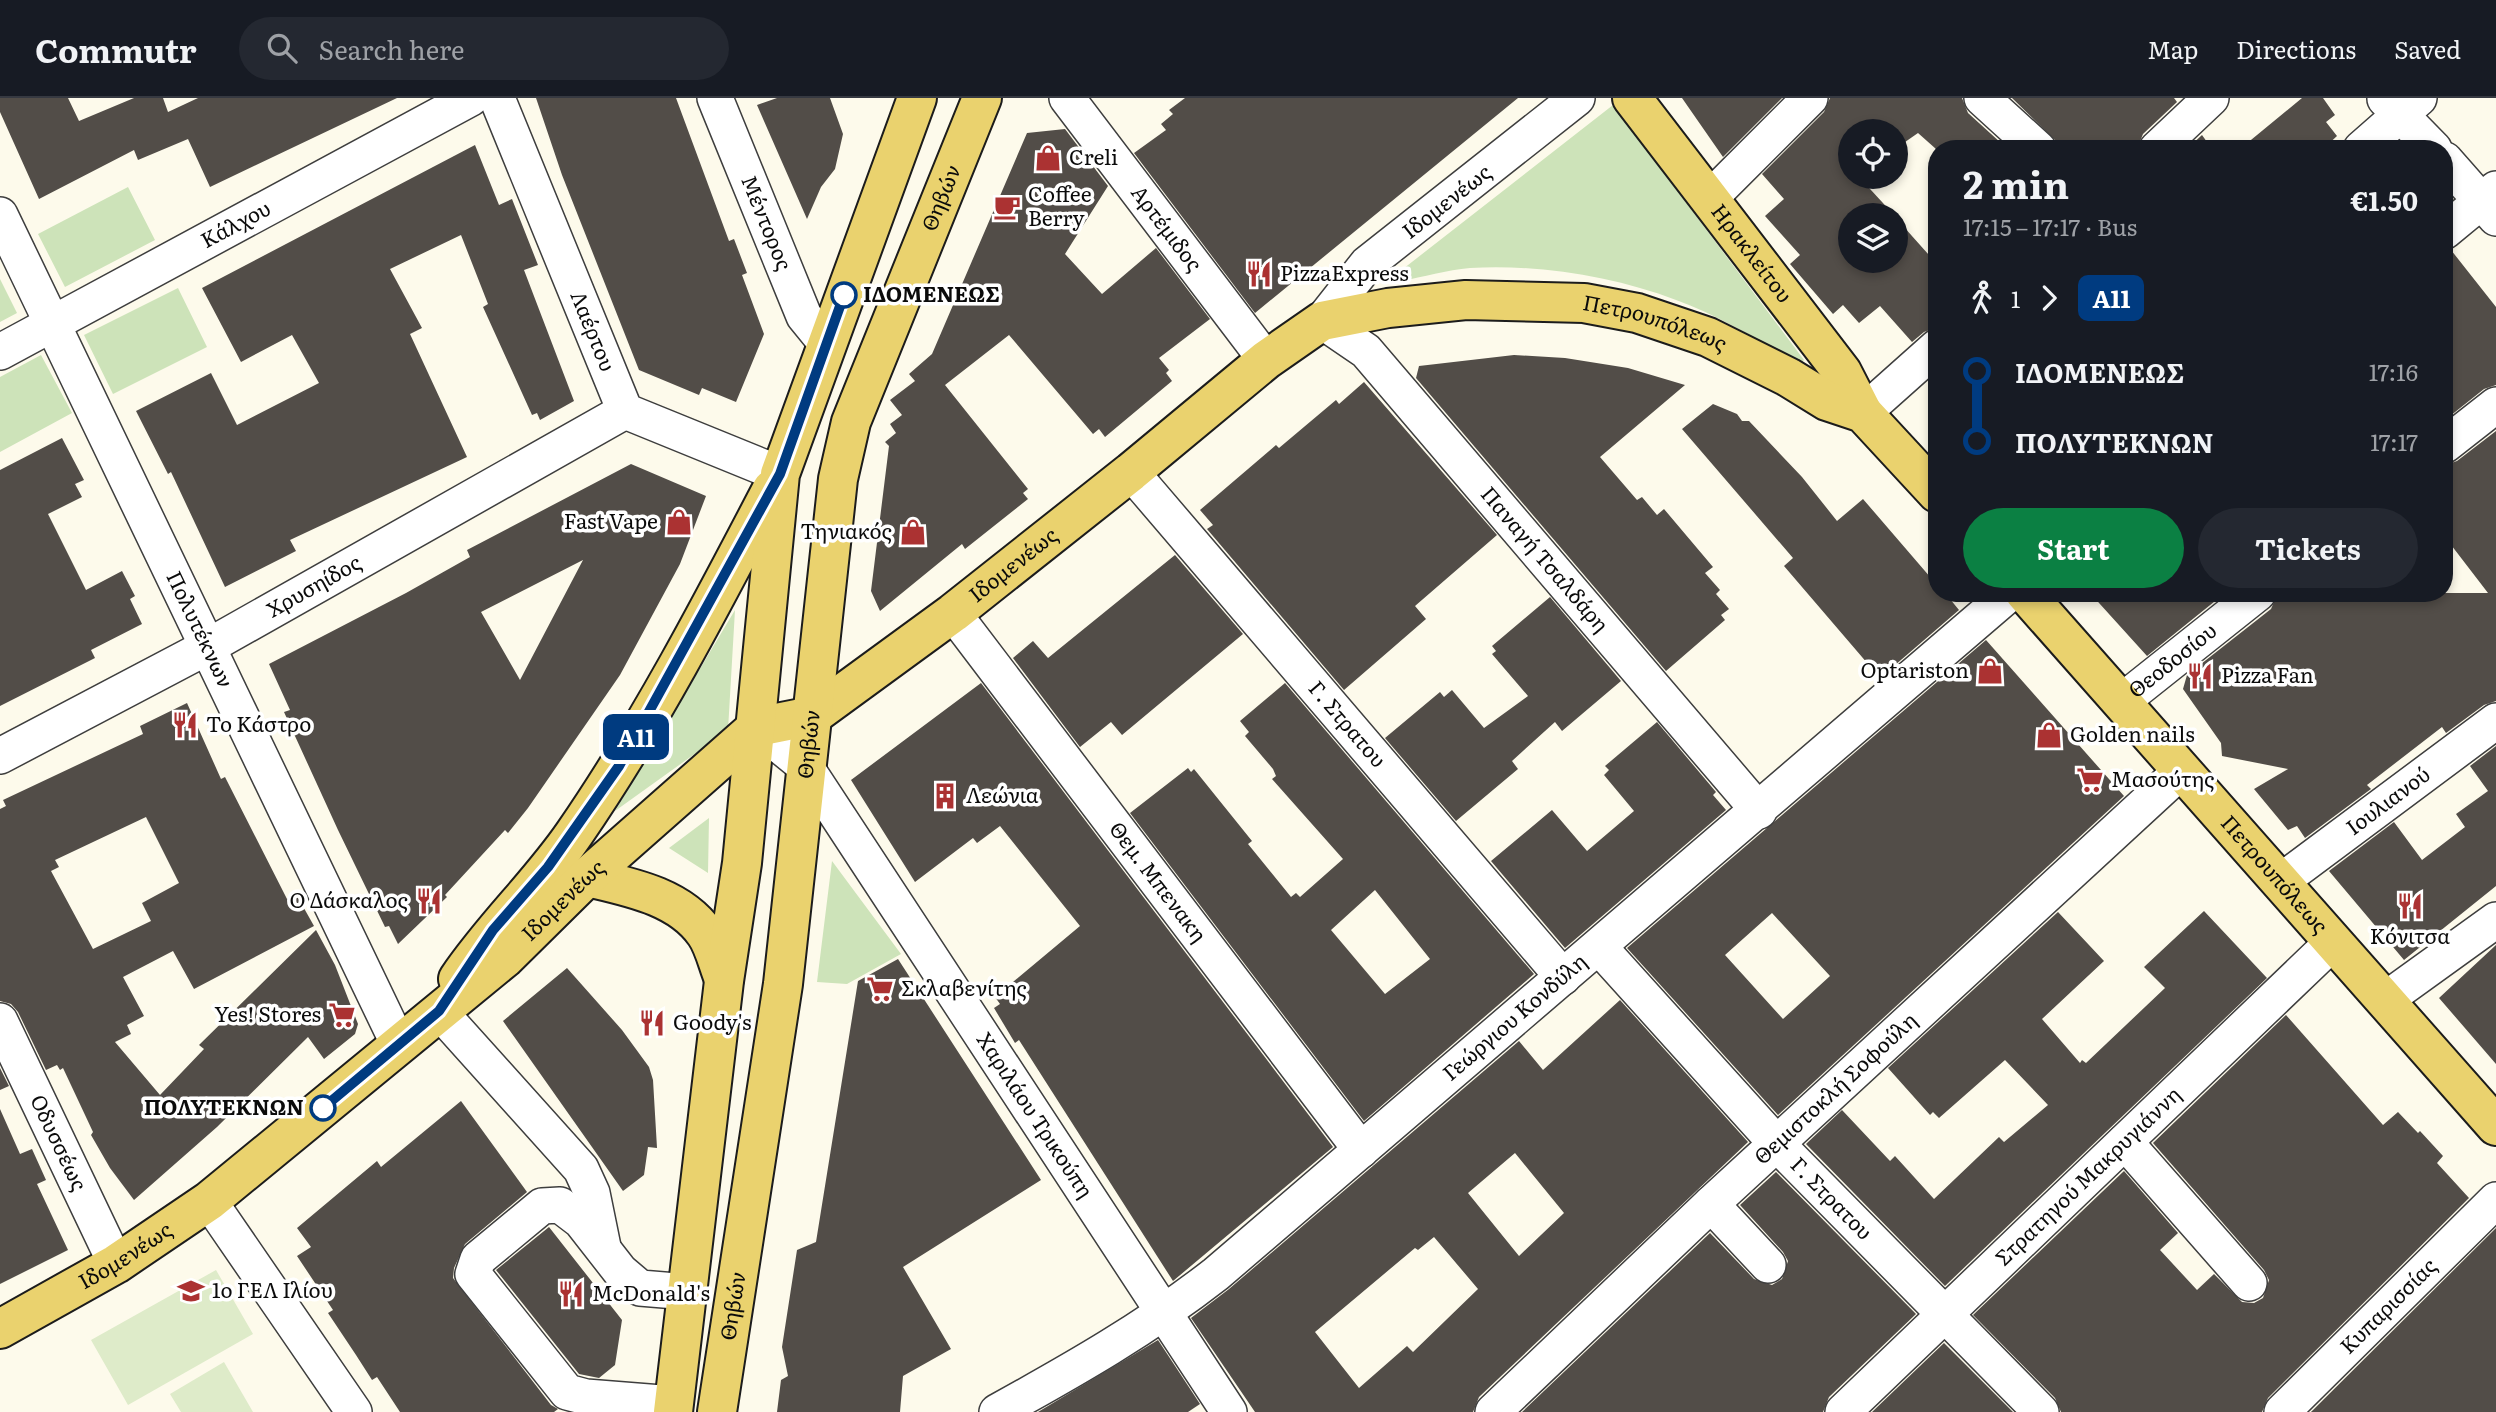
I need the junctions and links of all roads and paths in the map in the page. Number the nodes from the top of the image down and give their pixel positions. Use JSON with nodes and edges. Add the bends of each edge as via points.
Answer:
{"nodes":[{"id":1,"x":471,"y":98,"type":"edge"},
{"id":2,"x":496,"y":98,"type":"edge"},
{"id":3,"x":715,"y":98,"type":"edge"},
{"id":4,"x":917,"y":98,"type":"edge"},
{"id":5,"x":982,"y":98,"type":"edge"},
{"id":6,"x":1067,"y":98,"type":"edge"},
{"id":7,"x":1577,"y":98,"type":"edge"},
{"id":8,"x":1632,"y":98,"type":"edge"},
{"id":9,"x":1810,"y":98,"type":"edge"},
{"id":10,"x":1982,"y":98,"type":"edge"},
{"id":11,"x":2211,"y":98,"type":"edge"},
{"id":12,"x":2401,"y":103,"type":"edge"},
{"id":13,"x":2028,"y":140,"type":"edge"},
{"id":14,"x":2167,"y":140,"type":"edge"},
{"id":15,"x":2369,"y":140,"type":"edge"},
{"id":16,"x":2428,"y":140,"type":"edge"},
{"id":17,"x":2453,"y":167,"type":"edge"},
{"id":18,"x":1709,"y":199,"type":"junction"},
{"id":19,"x":2491,"y":203,"type":"edge"},
{"id":20,"x":0,"y":215,"type":"edge"},
{"id":21,"x":2453,"y":226,"type":"edge"},
{"id":22,"x":1322,"y":321,"type":"junction"},
{"id":23,"x":53,"y":325,"type":"junction"},
{"id":24,"x":826,"y":343,"type":"junction"},
{"id":25,"x":0,"y":352,"type":"edge"},
{"id":26,"x":1928,"y":355,"type":"edge"},
{"id":27,"x":1266,"y":360,"type":"junction"},
{"id":28,"x":2496,"y":405,"type":"edge"},
{"id":29,"x":625,"y":411,"type":"junction"},
{"id":30,"x":1863,"y":413,"type":"junction"},
{"id":31,"x":2453,"y":439,"type":"edge"},
{"id":32,"x":1131,"y":472,"type":"junction"},
{"id":33,"x":780,"y":474,"type":"junction"},
{"id":34,"x":1928,"y":483,"type":"edge"},
{"id":35,"x":2000,"y":602,"type":"edge"},
{"id":36,"x":2033,"y":602,"type":"edge"},
{"id":37,"x":2247,"y":602,"type":"edge"},
{"id":38,"x":953,"y":613,"type":"junction"},
{"id":39,"x":209,"y":646,"type":"junction"},
{"id":40,"x":2121,"y":702,"type":"junction"},
{"id":41,"x":812,"y":716,"type":"junction"},
{"id":42,"x":2496,"y":721,"type":"edge"},
{"id":43,"x":757,"y":727,"type":"junction"},
{"id":44,"x":0,"y":756,"type":"edge"},
{"id":45,"x":805,"y":766,"type":"junction"},
{"id":46,"x":2181,"y":771,"type":"junction"},
{"id":47,"x":1759,"y":811,"type":"junction"},
{"id":48,"x":587,"y":877,"type":"junction"},
{"id":49,"x":2280,"y":882,"type":"junction"},
{"id":50,"x":2496,"y":920,"type":"edge"},
{"id":51,"x":2333,"y":942,"type":"junction"},
{"id":52,"x":1600,"y":948,"type":"junction"},
{"id":53,"x":1563,"y":977,"type":"junction"},
{"id":54,"x":724,"y":981,"type":"junction"},
{"id":55,"x":2385,"y":1000,"type":"junction"},
{"id":56,"x":439,"y":1011,"type":"junction"},
{"id":57,"x":0,"y":1021,"type":"edge"},
{"id":58,"x":400,"y":1045,"type":"junction"},
{"id":59,"x":2496,"y":1126,"type":"edge"},
{"id":60,"x":551,"y":1133,"type":"junction"},
{"id":61,"x":2124,"y":1142,"type":"junction"},
{"id":62,"x":1776,"y":1143,"type":"junction"},
{"id":63,"x":1361,"y":1150,"type":"junction"},
{"id":64,"x":2496,"y":1200,"type":"edge"},
{"id":65,"x":209,"y":1201,"type":"junction"},
{"id":66,"x":1711,"y":1204,"type":"junction"},
{"id":67,"x":542,"y":1206,"type":"junction"},
{"id":68,"x":603,"y":1247,"type":"junction"},
{"id":69,"x":116,"y":1264,"type":"junction"},
{"id":70,"x":1768,"y":1265,"type":"dead end"},
{"id":71,"x":2249,"y":1283,"type":"dead end"},
{"id":72,"x":688,"y":1292,"type":"junction"},
{"id":73,"x":1165,"y":1314,"type":"junction"},
{"id":74,"x":1945,"y":1314,"type":"junction"},
{"id":75,"x":0,"y":1329,"type":"edge"},
{"id":76,"x":673,"y":1408,"type":"edge"},
{"id":77,"x":354,"y":1412,"type":"edge"},
{"id":78,"x":717,"y":1412,"type":"edge"},
{"id":79,"x":996,"y":1412,"type":"edge"},
{"id":80,"x":1228,"y":1412,"type":"edge"},
{"id":81,"x":1493,"y":1412,"type":"edge"},
{"id":82,"x":1843,"y":1412,"type":"edge"},
{"id":83,"x":2041,"y":1412,"type":"edge"},
{"id":84,"x":2282,"y":1412,"type":"edge"}],
"edges":[{"from":1,"to":23,"type":"street","name":"Κάλχου"},
{"from":2,"to":29,"type":"street","name":"Λαέρτου"},
{"from":3,"to":24,"type":"street","name":"Μέντορος","via":[[804,316]]},
{"from":4,"to":24,"type":"main road"},
{"from":5,"to":41,"type":"main road","name":"Θηβών","via":[[851,422],[838,479]]},
{"from":6,"to":27,"type":"street","name":"Αρτέμιδος"},
{"from":7,"to":22,"type":"street","name":"Ιδομενέως","via":[[1367,264]]},
{"from":8,"to":18,"type":"main road","name":"Ηρακλείτου"},
{"from":9,"to":18,"type":"street"},
{"from":10,"to":13,"type":"street"},
{"from":11,"to":14,"type":"street"},
{"from":12,"to":15,"type":"street"},
{"from":12,"to":16,"type":"street"},
{"from":17,"to":19,"type":"street"},
{"from":18,"to":30,"type":"main road","name":"Ηρακλείτου","via":[[1843,372]]},
{"from":19,"to":21,"type":"street"},
{"from":20,"to":23,"type":"street","name":"Πολυτέκνων"},
{"from":22,"to":27,"type":"main road","name":"Ιδομενέως"},
{"from":22,"to":30,"type":"main road","name":"Πετρουπόλεως","via":[[1388,307],[1466,300],[1584,303],[1637,313],[1708,337],[1788,376],[1827,401]]},
{"from":22,"to":47,"type":"street","name":"Παναγή Τσαλδάρη","via":[[1366,351]]},
{"from":23,"to":25,"type":"street","name":"Κάλχου"},
{"from":23,"to":39,"type":"street","name":"Πολυτέκνων"},
{"from":24,"to":33,"type":"main road"},
{"from":26,"to":30,"type":"street"},
{"from":27,"to":32,"type":"main road","name":"Ιδομενέως"},
{"from":28,"to":31,"type":"street"},
{"from":29,"to":33,"type":"street"},
{"from":29,"to":39,"type":"street","name":"Χρυσηίδος"},
{"from":30,"to":34,"type":"main road","name":"Πετρουπόλεως"},
{"from":32,"to":38,"type":"main road","name":"Ιδομενέως"},
{"from":32,"to":53,"type":"street","name":"Γ. Στρατου"},
{"from":33,"to":43,"type":"main road"},
{"from":33,"to":56,"type":"main road","name":"Ιδομενέως","via":[[619,766],[565,846],[493,930]]},
{"from":35,"to":47,"type":"street","name":"Γεώργιου Κονδύλη"},
{"from":36,"to":40,"type":"main road","name":"Πετρουπόλεως"},
{"from":37,"to":40,"type":"street","name":"Θεοδοσίου"},
{"from":38,"to":41,"type":"main road","name":"Ιδομενέως"},
{"from":38,"to":63,"type":"street","name":"Θεμ. Μπενακη"},
{"from":39,"to":44,"type":"street","name":"Χρυσηίδος"},
{"from":39,"to":58,"type":"street","name":"Πολυτέκνων"},
{"from":40,"to":46,"type":"main road","name":"Πετρουπόλεως"},
{"from":41,"to":43,"type":"main road","name":"Ιδομενέως"},
{"from":41,"to":45,"type":"main road","name":"Θηβών"},
{"from":42,"to":49,"type":"street","name":"Ιουλιανού"},
{"from":43,"to":45,"type":"street","name":"Χαριλάου Τρικούπη"},
{"from":43,"to":48,"type":"main road","name":"Ιδομενέως"},
{"from":43,"to":54,"type":"main road"},
{"from":45,"to":73,"type":"street","name":"Χαριλάου Τρικούπη"},
{"from":45,"to":78,"type":"main road","name":"Θηβών","via":[[783,984]]},
{"from":46,"to":49,"type":"main road","name":"Πετρουπόλεως"},
{"from":46,"to":62,"type":"street","name":"Θεμιστοκλή Σοφούλη"},
{"from":47,"to":52,"type":"street","name":"Γεώργιου Κονδύλη"},
{"from":48,"to":54,"type":"main road","via":[[666,901],[691,916],[707,935]]},
{"from":48,"to":56,"type":"main road","name":"Ιδομενέως","via":[[505,958]]},
{"from":49,"to":51,"type":"main road","name":"Πετρουπόλεως"},
{"from":50,"to":55,"type":"street"},
{"from":51,"to":55,"type":"main road","name":"Πετρουπόλεως"},
{"from":51,"to":61,"type":"street","name":"Στρατηγού Μακρυγιάννη"},
{"from":52,"to":53,"type":"street","name":"Γεώργιου Κονδύλη"},
{"from":52,"to":62,"type":"street","name":"Γ. Στρατου"},
{"from":53,"to":63,"type":"street","name":"Γεώργιου Κονδύλη"},
{"from":54,"to":72,"type":"main road"},
{"from":55,"to":59,"type":"main road","name":"Πετρουπόλεως"},
{"from":56,"to":58,"type":"main road","name":"Ιδομενέως"},
{"from":56,"to":60,"type":"street"},
{"from":57,"to":69,"type":"street","name":"Οδυσσέως"},
{"from":58,"to":65,"type":"main road","name":"Ιδομενέως"},
{"from":60,"to":67,"type":"street","via":[[559,1162]]},
{"from":60,"to":68,"type":"street","via":[[581,1169],[592,1193]]},
{"from":61,"to":71,"type":"street"},
{"from":61,"to":74,"type":"street","name":"Στρατηγού Μακρυγιάννη"},
{"from":62,"to":66,"type":"street","name":"Θεμιστοκλή Σοφούλη"},
{"from":62,"to":74,"type":"street","name":"Γ. Στρατου"},
{"from":63,"to":73,"type":"street","name":"Γεώργιου Κονδύλη"},
{"from":64,"to":84,"type":"street","name":"Κυπαρισσίας"},
{"from":65,"to":69,"type":"main road","name":"Ιδομενέως"},
{"from":65,"to":77,"type":"street"},
{"from":66,"to":70,"type":"street"},
{"from":66,"to":81,"type":"street","name":"Θεμιστοκλή Σοφούλη"},
{"from":67,"to":68,"type":"street","via":[[560,1205]]},
{"from":67,"to":76,"type":"street","via":[[478,1259],[473,1274],[567,1392]]},
{"from":68,"to":72,"type":"street","via":[[640,1288]]},
{"from":69,"to":75,"type":"main road","name":"Ιδομενέως"},
{"from":72,"to":76,"type":"main road"},
{"from":73,"to":79,"type":"street","name":"Γεώργιου Κονδύλη"},
{"from":73,"to":80,"type":"street","name":"Χαριλάου Τρικούπη"},
{"from":74,"to":82,"type":"street","name":"Στρατηγού Μακρυγιάννη"},
{"from":74,"to":83,"type":"street","name":"Γ. Στρατου"}]}
